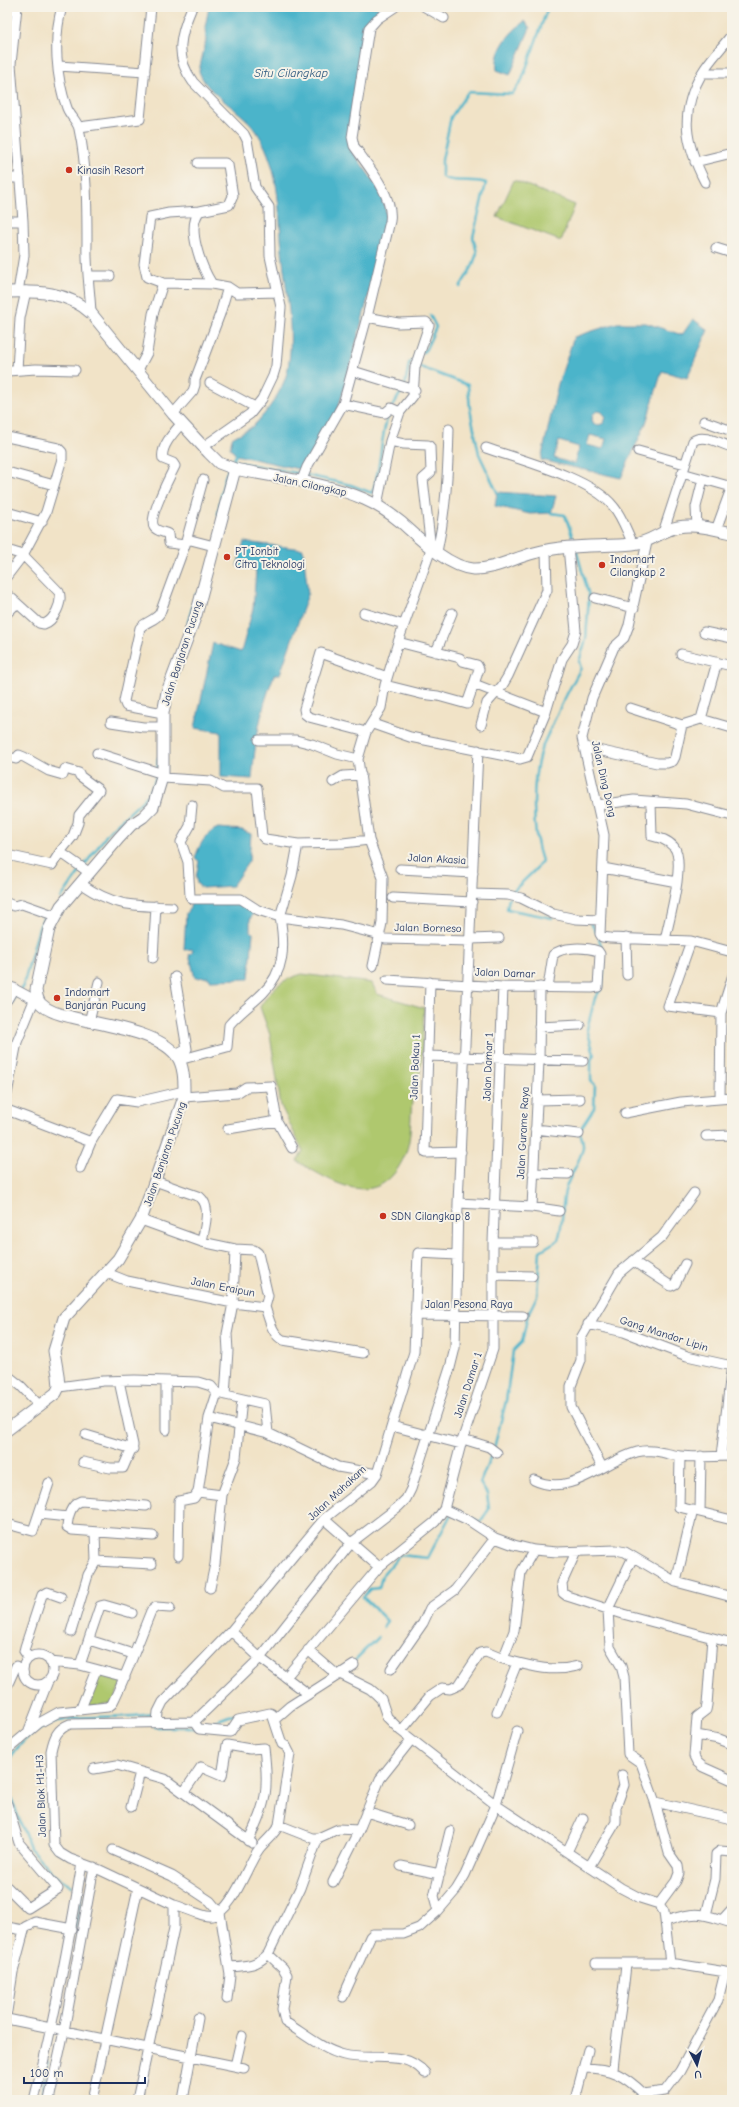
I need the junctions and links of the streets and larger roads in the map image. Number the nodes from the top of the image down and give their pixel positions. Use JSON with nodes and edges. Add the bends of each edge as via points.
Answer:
{"nodes":[{"id":1,"x":62,"y":7,"type":"edge"},
{"id":2,"x":150,"y":7,"type":"edge"},
{"id":3,"x":192,"y":7,"type":"edge"},
{"id":4,"x":394,"y":7,"type":"edge"},
{"id":5,"x":425,"y":7,"type":"edge"},
{"id":6,"x":7,"y":9,"type":"edge"},
{"id":7,"x":17,"y":9,"type":"edge"},
{"id":8,"x":444,"y":18,"type":"dead end"},
{"id":9,"x":732,"y":34,"type":"edge"},
{"id":10,"x":59,"y":66,"type":"junction"},
{"id":11,"x":144,"y":72,"type":"junction"},
{"id":12,"x":702,"y":73,"type":"junction"},
{"id":13,"x":732,"y":73,"type":"edge"},
{"id":14,"x":79,"y":127,"type":"junction"},
{"id":15,"x":17,"y":135,"type":"junction"},
{"id":16,"x":7,"y":136,"type":"edge"},
{"id":17,"x":732,"y":153,"type":"edge"},
{"id":18,"x":695,"y":162,"type":"junction"},
{"id":19,"x":198,"y":163,"type":"dead end"},
{"id":20,"x":7,"y":178,"type":"edge"},
{"id":21,"x":20,"y":178,"type":"junction"},
{"id":22,"x":705,"y":182,"type":"dead end"},
{"id":23,"x":200,"y":211,"type":"junction"},
{"id":24,"x":7,"y":221,"type":"edge"},
{"id":25,"x":23,"y":221,"type":"junction"},
{"id":26,"x":716,"y":248,"type":"dead end"},
{"id":27,"x":732,"y":253,"type":"edge"},
{"id":28,"x":88,"y":276,"type":"junction"},
{"id":29,"x":110,"y":276,"type":"dead end"},
{"id":30,"x":163,"y":283,"type":"junction"},
{"id":31,"x":212,"y":284,"type":"junction"},
{"id":32,"x":228,"y":287,"type":"junction"},
{"id":33,"x":17,"y":292,"type":"edge"},
{"id":34,"x":278,"y":292,"type":"junction"},
{"id":35,"x":91,"y":313,"type":"junction"},
{"id":36,"x":367,"y":317,"type":"junction"},
{"id":37,"x":17,"y":370,"type":"junction"},
{"id":38,"x":75,"y":370,"type":"dead end"},
{"id":39,"x":138,"y":370,"type":"junction"},
{"id":40,"x":7,"y":371,"type":"edge"},
{"id":41,"x":353,"y":371,"type":"junction"},
{"id":42,"x":210,"y":383,"type":"dead end"},
{"id":43,"x":408,"y":388,"type":"junction"},
{"id":44,"x":343,"y":404,"type":"junction"},
{"id":45,"x":255,"y":407,"type":"junction"},
{"id":46,"x":395,"y":410,"type":"junction"},
{"id":47,"x":173,"y":414,"type":"junction"},
{"id":48,"x":704,"y":421,"type":"dead end"},
{"id":49,"x":182,"y":423,"type":"junction"},
{"id":50,"x":449,"y":429,"type":"dead end"},
{"id":51,"x":732,"y":431,"type":"edge"},
{"id":52,"x":7,"y":437,"type":"edge"},
{"id":53,"x":390,"y":441,"type":"junction"},
{"id":54,"x":203,"y":447,"type":"junction"},
{"id":55,"x":732,"y":447,"type":"edge"},
{"id":56,"x":486,"y":448,"type":"dead end"},
{"id":57,"x":638,"y":451,"type":"dead end"},
{"id":58,"x":683,"y":468,"type":"junction"},
{"id":59,"x":234,"y":469,"type":"junction"},
{"id":60,"x":7,"y":472,"type":"edge"},
{"id":61,"x":703,"y":479,"type":"junction"},
{"id":62,"x":203,"y":480,"type":"dead end"},
{"id":63,"x":301,"y":482,"type":"junction"},
{"id":64,"x":54,"y":485,"type":"junction"},
{"id":65,"x":732,"y":487,"type":"edge"},
{"id":66,"x":377,"y":505,"type":"junction"},
{"id":67,"x":7,"y":512,"type":"edge"},
{"id":68,"x":42,"y":522,"type":"junction"},
{"id":69,"x":697,"y":527,"type":"junction"},
{"id":70,"x":716,"y":530,"type":"junction"},
{"id":71,"x":732,"y":532,"type":"edge"},
{"id":72,"x":663,"y":533,"type":"junction"},
{"id":73,"x":186,"y":542,"type":"junction"},
{"id":74,"x":647,"y":542,"type":"junction"},
{"id":75,"x":633,"y":544,"type":"junction"},
{"id":76,"x":211,"y":546,"type":"junction"},
{"id":77,"x":573,"y":546,"type":"junction"},
{"id":78,"x":7,"y":550,"type":"edge"},
{"id":79,"x":434,"y":551,"type":"junction"},
{"id":80,"x":546,"y":551,"type":"junction"},
{"id":81,"x":23,"y":555,"type":"junction"},
{"id":82,"x":7,"y":576,"type":"edge"},
{"id":83,"x":7,"y":594,"type":"edge"},
{"id":84,"x":595,"y":598,"type":"dead end"},
{"id":85,"x":16,"y":604,"type":"junction"},
{"id":86,"x":634,"y":608,"type":"junction"},
{"id":87,"x":7,"y":613,"type":"edge"},
{"id":88,"x":364,"y":613,"type":"dead end"},
{"id":89,"x":452,"y":613,"type":"dead end"},
{"id":90,"x":404,"y":625,"type":"junction"},
{"id":91,"x":704,"y":632,"type":"dead end"},
{"id":92,"x":732,"y":638,"type":"edge"},
{"id":93,"x":398,"y":642,"type":"junction"},
{"id":94,"x":436,"y":652,"type":"junction"},
{"id":95,"x":681,"y":654,"type":"dead end"},
{"id":96,"x":716,"y":662,"type":"junction"},
{"id":97,"x":732,"y":666,"type":"edge"},
{"id":98,"x":386,"y":681,"type":"junction"},
{"id":99,"x":474,"y":684,"type":"junction"},
{"id":100,"x":496,"y":692,"type":"junction"},
{"id":101,"x":630,"y":708,"type":"dead end"},
{"id":102,"x":546,"y":712,"type":"junction"},
{"id":103,"x":160,"y":713,"type":"junction"},
{"id":104,"x":701,"y":719,"type":"junction"},
{"id":105,"x":111,"y":722,"type":"dead end"},
{"id":106,"x":373,"y":724,"type":"junction"},
{"id":107,"x":481,"y":725,"type":"dead end"},
{"id":108,"x":682,"y":725,"type":"junction"},
{"id":109,"x":160,"y":727,"type":"junction"},
{"id":110,"x":732,"y":728,"type":"edge"},
{"id":111,"x":366,"y":732,"type":"junction"},
{"id":112,"x":259,"y":740,"type":"dead end"},
{"id":113,"x":584,"y":747,"type":"junction"},
{"id":114,"x":478,"y":750,"type":"junction"},
{"id":115,"x":97,"y":753,"type":"dead end"},
{"id":116,"x":7,"y":759,"type":"edge"},
{"id":117,"x":358,"y":759,"type":"junction"},
{"id":118,"x":159,"y":774,"type":"junction"},
{"id":119,"x":361,"y":775,"type":"junction"},
{"id":120,"x":333,"y":782,"type":"dead end"},
{"id":121,"x":651,"y":802,"type":"junction"},
{"id":122,"x":192,"y":805,"type":"dead end"},
{"id":123,"x":598,"y":805,"type":"junction"},
{"id":124,"x":732,"y":816,"type":"edge"},
{"id":125,"x":369,"y":840,"type":"junction"},
{"id":126,"x":298,"y":844,"type":"junction"},
{"id":127,"x":60,"y":852,"type":"junction"},
{"id":128,"x":7,"y":855,"type":"edge"},
{"id":129,"x":603,"y":868,"type":"junction"},
{"id":130,"x":400,"y":869,"type":"dead end"},
{"id":131,"x":90,"y":873,"type":"junction"},
{"id":132,"x":473,"y":873,"type":"junction"},
{"id":133,"x":677,"y":882,"type":"junction"},
{"id":134,"x":81,"y":884,"type":"junction"},
{"id":135,"x":393,"y":898,"type":"dead end"},
{"id":136,"x":472,"y":898,"type":"junction"},
{"id":137,"x":7,"y":903,"type":"edge"},
{"id":138,"x":156,"y":906,"type":"junction"},
{"id":139,"x":172,"y":907,"type":"dead end"},
{"id":140,"x":49,"y":913,"type":"junction"},
{"id":141,"x":280,"y":917,"type":"junction"},
{"id":142,"x":600,"y":920,"type":"junction"},
{"id":143,"x":382,"y":937,"type":"junction"},
{"id":144,"x":499,"y":938,"type":"dead end"},
{"id":145,"x":626,"y":938,"type":"junction"},
{"id":146,"x":471,"y":940,"type":"junction"},
{"id":147,"x":665,"y":940,"type":"junction"},
{"id":148,"x":691,"y":941,"type":"junction"},
{"id":149,"x":732,"y":952,"type":"edge"},
{"id":150,"x":152,"y":958,"type":"dead end"},
{"id":151,"x":373,"y":966,"type":"dead end"},
{"id":152,"x":627,"y":975,"type":"dead end"},
{"id":153,"x":175,"y":978,"type":"dead end"},
{"id":154,"x":732,"y":978,"type":"edge"},
{"id":155,"x":387,"y":980,"type":"dead end"},
{"id":156,"x":100,"y":982,"type":"dead end"},
{"id":157,"x":430,"y":982,"type":"junction"},
{"id":158,"x":468,"y":984,"type":"junction"},
{"id":159,"x":502,"y":986,"type":"junction"},
{"id":160,"x":544,"y":987,"type":"junction"},
{"id":161,"x":15,"y":989,"type":"edge"},
{"id":162,"x":36,"y":999,"type":"junction"},
{"id":163,"x":7,"y":1000,"type":"edge"},
{"id":164,"x":721,"y":1014,"type":"junction"},
{"id":165,"x":89,"y":1022,"type":"junction"},
{"id":166,"x":580,"y":1025,"type":"dead end"},
{"id":167,"x":540,"y":1027,"type":"junction"},
{"id":168,"x":427,"y":1056,"type":"junction"},
{"id":169,"x":464,"y":1056,"type":"junction"},
{"id":170,"x":178,"y":1058,"type":"junction"},
{"id":171,"x":500,"y":1060,"type":"junction"},
{"id":172,"x":540,"y":1061,"type":"junction"},
{"id":173,"x":583,"y":1061,"type":"dead end"},
{"id":174,"x":7,"y":1094,"type":"edge"},
{"id":175,"x":184,"y":1094,"type":"junction"},
{"id":176,"x":720,"y":1098,"type":"junction"},
{"id":177,"x":732,"y":1098,"type":"edge"},
{"id":178,"x":580,"y":1099,"type":"dead end"},
{"id":179,"x":537,"y":1100,"type":"junction"},
{"id":180,"x":7,"y":1110,"type":"edge"},
{"id":181,"x":626,"y":1113,"type":"dead end"},
{"id":182,"x":277,"y":1121,"type":"junction"},
{"id":183,"x":228,"y":1129,"type":"dead end"},
{"id":184,"x":535,"y":1129,"type":"junction"},
{"id":185,"x":579,"y":1134,"type":"dead end"},
{"id":186,"x":732,"y":1135,"type":"edge"},
{"id":187,"x":706,"y":1136,"type":"dead end"},
{"id":188,"x":91,"y":1142,"type":"junction"},
{"id":189,"x":292,"y":1148,"type":"dead end"},
{"id":190,"x":461,"y":1152,"type":"junction"},
{"id":191,"x":80,"y":1168,"type":"dead end"},
{"id":192,"x":533,"y":1173,"type":"junction"},
{"id":193,"x":568,"y":1174,"type":"dead end"},
{"id":194,"x":156,"y":1181,"type":"junction"},
{"id":195,"x":694,"y":1193,"type":"dead end"},
{"id":196,"x":458,"y":1203,"type":"junction"},
{"id":197,"x":496,"y":1205,"type":"junction"},
{"id":198,"x":532,"y":1207,"type":"junction"},
{"id":199,"x":559,"y":1211,"type":"dead end"},
{"id":200,"x":142,"y":1220,"type":"junction"},
{"id":201,"x":202,"y":1242,"type":"junction"},
{"id":202,"x":493,"y":1242,"type":"junction"},
{"id":203,"x":533,"y":1242,"type":"dead end"},
{"id":204,"x":235,"y":1249,"type":"junction"},
{"id":205,"x":457,"y":1254,"type":"junction"},
{"id":206,"x":633,"y":1261,"type":"junction"},
{"id":207,"x":685,"y":1264,"type":"dead end"},
{"id":208,"x":107,"y":1273,"type":"junction"},
{"id":209,"x":493,"y":1275,"type":"junction"},
{"id":210,"x":532,"y":1276,"type":"dead end"},
{"id":211,"x":233,"y":1303,"type":"junction"},
{"id":212,"x":265,"y":1307,"type":"junction"},
{"id":213,"x":415,"y":1315,"type":"junction"},
{"id":214,"x":455,"y":1316,"type":"junction"},
{"id":215,"x":494,"y":1316,"type":"junction"},
{"id":216,"x":523,"y":1316,"type":"dead end"},
{"id":217,"x":588,"y":1324,"type":"junction"},
{"id":218,"x":363,"y":1353,"type":"dead end"},
{"id":219,"x":732,"y":1365,"type":"edge"},
{"id":220,"x":7,"y":1375,"type":"edge"},
{"id":221,"x":119,"y":1381,"type":"junction"},
{"id":222,"x":166,"y":1382,"type":"junction"},
{"id":223,"x":59,"y":1387,"type":"junction"},
{"id":224,"x":221,"y":1394,"type":"junction"},
{"id":225,"x":242,"y":1399,"type":"junction"},
{"id":226,"x":40,"y":1406,"type":"junction"},
{"id":227,"x":209,"y":1418,"type":"junction"},
{"id":228,"x":392,"y":1426,"type":"junction"},
{"id":229,"x":239,"y":1427,"type":"junction"},
{"id":230,"x":7,"y":1430,"type":"edge"},
{"id":231,"x":166,"y":1430,"type":"dead end"},
{"id":232,"x":268,"y":1433,"type":"junction"},
{"id":233,"x":86,"y":1435,"type":"dead end"},
{"id":234,"x":428,"y":1435,"type":"junction"},
{"id":235,"x":462,"y":1441,"type":"junction"},
{"id":236,"x":133,"y":1449,"type":"junction"},
{"id":237,"x":493,"y":1450,"type":"dead end"},
{"id":238,"x":680,"y":1456,"type":"junction"},
{"id":239,"x":701,"y":1456,"type":"junction"},
{"id":240,"x":721,"y":1456,"type":"junction"},
{"id":241,"x":732,"y":1456,"type":"edge"},
{"id":242,"x":84,"y":1462,"type":"dead end"},
{"id":243,"x":602,"y":1467,"type":"junction"},
{"id":244,"x":376,"y":1474,"type":"junction"},
{"id":245,"x":534,"y":1480,"type":"dead end"},
{"id":246,"x":49,"y":1483,"type":"dead end"},
{"id":247,"x":198,"y":1492,"type":"junction"},
{"id":248,"x":222,"y":1495,"type":"junction"},
{"id":249,"x":146,"y":1506,"type":"dead end"},
{"id":250,"x":696,"y":1511,"type":"junction"},
{"id":251,"x":450,"y":1512,"type":"junction"},
{"id":252,"x":39,"y":1514,"type":"junction"},
{"id":253,"x":68,"y":1517,"type":"junction"},
{"id":254,"x":324,"y":1519,"type":"junction"},
{"id":255,"x":732,"y":1520,"type":"edge"},
{"id":256,"x":7,"y":1524,"type":"edge"},
{"id":257,"x":95,"y":1532,"type":"junction"},
{"id":258,"x":153,"y":1536,"type":"dead end"},
{"id":259,"x":495,"y":1538,"type":"junction"},
{"id":260,"x":351,"y":1543,"type":"junction"},
{"id":261,"x":534,"y":1550,"type":"junction"},
{"id":262,"x":576,"y":1552,"type":"junction"},
{"id":263,"x":178,"y":1556,"type":"dead end"},
{"id":264,"x":633,"y":1557,"type":"junction"},
{"id":265,"x":96,"y":1561,"type":"junction"},
{"id":266,"x":152,"y":1564,"type":"dead end"},
{"id":267,"x":379,"y":1567,"type":"junction"},
{"id":268,"x":676,"y":1582,"type":"junction"},
{"id":269,"x":210,"y":1588,"type":"dead end"},
{"id":270,"x":61,"y":1596,"type":"dead end"},
{"id":271,"x":732,"y":1597,"type":"edge"},
{"id":272,"x":170,"y":1608,"type":"dead end"},
{"id":273,"x":608,"y":1609,"type":"junction"},
{"id":274,"x":132,"y":1613,"type":"dead end"},
{"id":275,"x":231,"y":1631,"type":"junction"},
{"id":276,"x":71,"y":1632,"type":"dead end"},
{"id":277,"x":712,"y":1638,"type":"junction"},
{"id":278,"x":89,"y":1640,"type":"junction"},
{"id":279,"x":732,"y":1643,"type":"edge"},
{"id":280,"x":308,"y":1650,"type":"junction"},
{"id":281,"x":133,"y":1654,"type":"junction"},
{"id":282,"x":29,"y":1658,"type":"junction"},
{"id":283,"x":260,"y":1658,"type":"junction"},
{"id":284,"x":503,"y":1659,"type":"junction"},
{"id":285,"x":7,"y":1662,"type":"edge"},
{"id":286,"x":50,"y":1662,"type":"junction"},
{"id":287,"x":517,"y":1662,"type":"junction"},
{"id":288,"x":80,"y":1665,"type":"junction"},
{"id":289,"x":354,"y":1666,"type":"dead end"},
{"id":290,"x":578,"y":1666,"type":"dead end"},
{"id":291,"x":391,"y":1669,"type":"dead end"},
{"id":292,"x":15,"y":1670,"type":"edge"},
{"id":293,"x":96,"y":1670,"type":"junction"},
{"id":294,"x":339,"y":1675,"type":"junction"},
{"id":295,"x":125,"y":1677,"type":"junction"},
{"id":296,"x":286,"y":1677,"type":"junction"},
{"id":297,"x":48,"y":1681,"type":"junction"},
{"id":298,"x":7,"y":1686,"type":"edge"},
{"id":299,"x":303,"y":1690,"type":"dead end"},
{"id":300,"x":81,"y":1708,"type":"junction"},
{"id":301,"x":497,"y":1712,"type":"dead end"},
{"id":302,"x":274,"y":1720,"type":"junction"},
{"id":303,"x":157,"y":1722,"type":"junction"},
{"id":304,"x":196,"y":1725,"type":"junction"},
{"id":305,"x":28,"y":1731,"type":"junction"},
{"id":306,"x":401,"y":1731,"type":"junction"},
{"id":307,"x":517,"y":1731,"type":"dead end"},
{"id":308,"x":696,"y":1735,"type":"junction"},
{"id":309,"x":411,"y":1740,"type":"junction"},
{"id":310,"x":732,"y":1744,"type":"edge"},
{"id":311,"x":7,"y":1750,"type":"edge"},
{"id":312,"x":94,"y":1769,"type":"dead end"},
{"id":313,"x":140,"y":1772,"type":"junction"},
{"id":314,"x":622,"y":1775,"type":"dead end"},
{"id":315,"x":732,"y":1780,"type":"edge"},
{"id":316,"x":184,"y":1792,"type":"junction"},
{"id":317,"x":655,"y":1802,"type":"junction"},
{"id":318,"x":7,"y":1804,"type":"edge"},
{"id":319,"x":496,"y":1805,"type":"junction"},
{"id":320,"x":131,"y":1807,"type":"dead end"},
{"id":321,"x":366,"y":1812,"type":"junction"},
{"id":322,"x":583,"y":1818,"type":"dead end"},
{"id":323,"x":732,"y":1819,"type":"edge"},
{"id":324,"x":10,"y":1820,"type":"edge"},
{"id":325,"x":279,"y":1825,"type":"junction"},
{"id":326,"x":408,"y":1825,"type":"dead end"},
{"id":327,"x":359,"y":1830,"type":"junction"},
{"id":328,"x":450,"y":1831,"type":"dead end"},
{"id":329,"x":318,"y":1838,"type":"junction"},
{"id":330,"x":248,"y":1841,"type":"junction"},
{"id":331,"x":259,"y":1849,"type":"junction"},
{"id":332,"x":113,"y":1850,"type":"dead end"},
{"id":333,"x":567,"y":1852,"type":"junction"},
{"id":334,"x":732,"y":1852,"type":"edge"},
{"id":335,"x":82,"y":1863,"type":"junction"},
{"id":336,"x":401,"y":1866,"type":"dead end"},
{"id":337,"x":94,"y":1867,"type":"junction"},
{"id":338,"x":589,"y":1867,"type":"junction"},
{"id":339,"x":440,"y":1874,"type":"junction"},
{"id":340,"x":80,"y":1876,"type":"junction"},
{"id":341,"x":92,"y":1878,"type":"junction"},
{"id":342,"x":333,"y":1882,"type":"dead end"},
{"id":343,"x":7,"y":1888,"type":"edge"},
{"id":344,"x":138,"y":1888,"type":"junction"},
{"id":345,"x":659,"y":1904,"type":"junction"},
{"id":346,"x":174,"y":1905,"type":"junction"},
{"id":347,"x":732,"y":1909,"type":"edge"},
{"id":348,"x":438,"y":1911,"type":"junction"},
{"id":349,"x":220,"y":1913,"type":"junction"},
{"id":350,"x":706,"y":1914,"type":"junction"},
{"id":351,"x":722,"y":1920,"type":"junction"},
{"id":352,"x":666,"y":1921,"type":"junction"},
{"id":353,"x":732,"y":1923,"type":"edge"},
{"id":354,"x":7,"y":1927,"type":"edge"},
{"id":355,"x":72,"y":1929,"type":"junction"},
{"id":356,"x":23,"y":1930,"type":"junction"},
{"id":357,"x":268,"y":1954,"type":"junction"},
{"id":358,"x":670,"y":1963,"type":"junction"},
{"id":359,"x":596,"y":1964,"type":"dead end"},
{"id":360,"x":626,"y":1964,"type":"junction"},
{"id":361,"x":230,"y":1967,"type":"junction"},
{"id":362,"x":10,"y":1972,"type":"edge"},
{"id":363,"x":728,"y":1972,"type":"edge"},
{"id":364,"x":343,"y":1997,"type":"dead end"},
{"id":365,"x":227,"y":1998,"type":"dead end"},
{"id":366,"x":7,"y":2011,"type":"edge"},
{"id":367,"x":198,"y":2018,"type":"dead end"},
{"id":368,"x":7,"y":2019,"type":"edge"},
{"id":369,"x":58,"y":2030,"type":"junction"},
{"id":370,"x":242,"y":2036,"type":"dead end"},
{"id":371,"x":105,"y":2039,"type":"junction"},
{"id":372,"x":148,"y":2048,"type":"junction"},
{"id":373,"x":588,"y":2050,"type":"dead end"},
{"id":374,"x":191,"y":2057,"type":"junction"},
{"id":375,"x":583,"y":2068,"type":"junction"},
{"id":376,"x":613,"y":2070,"type":"junction"},
{"id":377,"x":425,"y":2073,"type":"dead end"},
{"id":378,"x":641,"y":2097,"type":"edge"},
{"id":379,"x":34,"y":2100,"type":"edge"},
{"id":380,"x":49,"y":2100,"type":"edge"},
{"id":381,"x":92,"y":2100,"type":"edge"},
{"id":382,"x":137,"y":2100,"type":"edge"},
{"id":383,"x":183,"y":2100,"type":"edge"},
{"id":384,"x":574,"y":2100,"type":"edge"}],
"edges":[{"from":1,"to":10,"type":"street","via":[[56,41]]},
{"from":2,"to":11,"type":"street"},
{"from":3,"to":34,"type":"street","via":[[185,23],[180,47],[183,64],[193,82],[237,125],[247,140],[252,179],[269,207],[270,256]]},
{"from":4,"to":36,"type":"street","via":[[369,28],[352,137],[354,146],[387,197],[391,208]]},
{"from":5,"to":8,"type":"street"},
{"from":6,"to":7,"type":"street"},
{"from":7,"to":15,"type":"street","via":[[11,64]]},
{"from":9,"to":12,"type":"street"},
{"from":10,"to":11,"type":"street"},
{"from":10,"to":14,"type":"street","via":[[68,110]]},
{"from":11,"to":14,"type":"street","via":[[140,119]]},
{"from":12,"to":13,"type":"street"},
{"from":12,"to":18,"type":"street","via":[[692,94],[687,125],[688,144]]},
{"from":14,"to":28,"type":"street","via":[[87,215]]},
{"from":15,"to":16,"type":"street"},
{"from":15,"to":21,"type":"street"},
{"from":17,"to":18,"type":"street"},
{"from":18,"to":22,"type":"street"},
{"from":19,"to":23,"type":"street","via":[[228,165],[233,196],[229,205]]},
{"from":20,"to":21,"type":"street"},
{"from":21,"to":25,"type":"street"},
{"from":23,"to":30,"type":"street","via":[[150,217],[145,271],[147,277]]},
{"from":23,"to":31,"type":"street","via":[[195,219],[197,251]]},
{"from":24,"to":25,"type":"street"},
{"from":25,"to":33,"type":"street","via":[[24,255]]},
{"from":26,"to":27,"type":"street"},
{"from":28,"to":29,"type":"street"},
{"from":28,"to":35,"type":"street"},
{"from":30,"to":31,"type":"street"},
{"from":30,"to":39,"type":"street","via":[[153,314],[147,352]]},
{"from":31,"to":32,"type":"street"},
{"from":32,"to":34,"type":"street","via":[[237,293]]},
{"from":32,"to":47,"type":"street","via":[[195,386]]},
{"from":33,"to":35,"type":"street","name":"Jalan Cilangkap","via":[[55,294],[82,305]]},
{"from":33,"to":37,"type":"street","via":[[20,318]]},
{"from":34,"to":45,"type":"street","via":[[280,308],[276,366],[274,376]]},
{"from":35,"to":39,"type":"street","name":"Jalan Cilangkap"},
{"from":36,"to":41,"type":"street"},
{"from":36,"to":43,"type":"street","via":[[398,323],[429,324]]},
{"from":37,"to":38,"type":"street"},
{"from":37,"to":40,"type":"street"},
{"from":39,"to":47,"type":"street","name":"Jalan Cilangkap"},
{"from":41,"to":43,"type":"street"},
{"from":41,"to":44,"type":"street"},
{"from":42,"to":45,"type":"street"},
{"from":43,"to":46,"type":"street","via":[[413,396]]},
{"from":44,"to":46,"type":"street","via":[[385,413]]},
{"from":44,"to":63,"type":"street","via":[[306,467]]},
{"from":45,"to":54,"type":"street","via":[[250,414]]},
{"from":46,"to":53,"type":"street"},
{"from":47,"to":49,"type":"street","name":"Jalan Cilangkap"},
{"from":48,"to":51,"type":"street"},
{"from":49,"to":54,"type":"street","name":"Jalan Cilangkap"},
{"from":49,"to":73,"type":"street","via":[[170,437],[163,454],[163,459],[175,466],[154,513],[153,526],[168,534],[169,543]]},
{"from":50,"to":79,"type":"street","via":[[445,516]]},
{"from":52,"to":64,"type":"street","via":[[58,448],[62,452]]},
{"from":53,"to":66,"type":"street"},
{"from":53,"to":79,"type":"street","via":[[428,445],[430,448],[431,472],[423,479]]},
{"from":54,"to":59,"type":"street","name":"Jalan Cilangkap","via":[[222,465]]},
{"from":55,"to":58,"type":"street","via":[[703,437],[697,438]]},
{"from":56,"to":75,"type":"street","via":[[566,476],[598,493],[613,506]]},
{"from":57,"to":58,"type":"street"},
{"from":58,"to":61,"type":"street"},
{"from":58,"to":72,"type":"street"},
{"from":59,"to":63,"type":"street","name":"Jalan Cilangkap"},
{"from":59,"to":76,"type":"street","name":"Jalan Banjaran Pucung"},
{"from":60,"to":64,"type":"street"},
{"from":61,"to":65,"type":"street"},
{"from":61,"to":69,"type":"street","via":[[696,507]]},
{"from":62,"to":73,"type":"street"},
{"from":63,"to":66,"type":"street","name":"Jalan Cilangkap","via":[[352,494]]},
{"from":64,"to":68,"type":"street"},
{"from":65,"to":70,"type":"street"},
{"from":66,"to":79,"type":"street","name":"Jalan Cilangkap"},
{"from":67,"to":68,"type":"street"},
{"from":68,"to":81,"type":"street"},
{"from":69,"to":70,"type":"street","name":"Jalan Cilangkap"},
{"from":69,"to":72,"type":"street","name":"Jalan Cilangkap","via":[[678,527]]},
{"from":70,"to":71,"type":"street","name":"Jalan Cilangkap"},
{"from":72,"to":74,"type":"street","name":"Jalan Cilangkap"},
{"from":73,"to":76,"type":"street"},
{"from":73,"to":103,"type":"street","via":[[160,613],[157,618],[140,628],[124,701],[126,706]]},
{"from":74,"to":75,"type":"street","name":"Jalan Cilangkap"},
{"from":74,"to":86,"type":"street","name":"Jalan Ding Dong"},
{"from":75,"to":77,"type":"street","name":"Jalan Cilangkap"},
{"from":76,"to":103,"type":"street","name":"Jalan Banjaran Pucung","via":[[196,615]]},
{"from":77,"to":80,"type":"street","name":"Jalan Cilangkap"},
{"from":77,"to":102,"type":"street","via":[[576,631],[572,644],[562,659]]},
{"from":78,"to":81,"type":"street"},
{"from":79,"to":80,"type":"street","name":"Jalan Cilangkap","via":[[472,569]]},
{"from":79,"to":90,"type":"street"},
{"from":80,"to":100,"type":"street","via":[[547,590],[510,672]]},
{"from":81,"to":82,"type":"street"},
{"from":81,"to":85,"type":"street","via":[[59,592],[60,598],[53,619],[44,624],[39,623]]},
{"from":83,"to":85,"type":"street"},
{"from":84,"to":86,"type":"street"},
{"from":85,"to":87,"type":"street"},
{"from":86,"to":113,"type":"street","name":"Jalan Ding Dong","via":[[624,638],[614,647],[592,698],[582,738]]},
{"from":88,"to":90,"type":"street"},
{"from":89,"to":94,"type":"street"},
{"from":90,"to":93,"type":"street"},
{"from":91,"to":92,"type":"street"},
{"from":93,"to":94,"type":"street"},
{"from":93,"to":98,"type":"street"},
{"from":94,"to":99,"type":"street","via":[[479,666]]},
{"from":95,"to":96,"type":"street"},
{"from":96,"to":97,"type":"street"},
{"from":96,"to":104,"type":"street"},
{"from":98,"to":99,"type":"street","via":[[421,694],[467,704]]},
{"from":98,"to":106,"type":"street","via":[[381,708]]},
{"from":98,"to":111,"type":"street","via":[[321,653],[304,709],[305,714]]},
{"from":99,"to":100,"type":"street"},
{"from":100,"to":102,"type":"street"},
{"from":100,"to":107,"type":"street","via":[[487,703]]},
{"from":101,"to":108,"type":"street"},
{"from":102,"to":114,"type":"street","via":[[527,757],[520,759]]},
{"from":103,"to":109,"type":"street","name":"Jalan Banjaran Pucung"},
{"from":104,"to":108,"type":"street"},
{"from":104,"to":110,"type":"street"},
{"from":105,"to":109,"type":"street"},
{"from":106,"to":111,"type":"street"},
{"from":106,"to":114,"type":"street","via":[[410,737]]},
{"from":108,"to":113,"type":"street","via":[[675,757],[667,763]]},
{"from":109,"to":118,"type":"street","name":"Jalan Banjaran Pucung"},
{"from":111,"to":117,"type":"street"},
{"from":112,"to":117,"type":"street","via":[[296,740]]},
{"from":113,"to":123,"type":"street","name":"Jalan Ding Dong"},
{"from":114,"to":132,"type":"street"},
{"from":115,"to":118,"type":"street"},
{"from":116,"to":127,"type":"street","via":[[16,759],[20,755],[56,774],[63,775],[65,769],[71,770],[79,773],[99,790],[79,815],[73,836]]},
{"from":117,"to":119,"type":"street"},
{"from":118,"to":126,"type":"street","via":[[211,781],[224,788],[257,788],[262,836],[265,839]]},
{"from":118,"to":131,"type":"street","name":"Jalan Banjaran Pucung","via":[[153,806],[149,813],[131,825]]},
{"from":119,"to":120,"type":"street","via":[[343,776]]},
{"from":119,"to":125,"type":"street"},
{"from":121,"to":123,"type":"street","via":[[627,800]]},
{"from":121,"to":124,"type":"street","via":[[686,804]]},
{"from":121,"to":133,"type":"street","via":[[652,836],[669,842],[676,851]]},
{"from":122,"to":141,"type":"street","name":"Jalan Borneso","via":[[190,826],[181,842],[188,862],[192,899],[241,900],[258,910]]},
{"from":123,"to":129,"type":"street","name":"Jalan Ding Dong","via":[[604,835]]},
{"from":125,"to":126,"type":"street"},
{"from":125,"to":143,"type":"street","via":[[383,878]]},
{"from":126,"to":141,"type":"street"},
{"from":127,"to":128,"type":"street","via":[[52,865]]},
{"from":127,"to":131,"type":"street"},
{"from":129,"to":133,"type":"street"},
{"from":129,"to":142,"type":"street","name":"Jalan Ding Dong"},
{"from":130,"to":132,"type":"street","name":"Jalan Akasia"},
{"from":131,"to":134,"type":"street","name":"Jalan Banjaran Pucung"},
{"from":132,"to":136,"type":"street"},
{"from":133,"to":147,"type":"street"},
{"from":134,"to":138,"type":"street","via":[[115,902]]},
{"from":134,"to":140,"type":"street","name":"Jalan Banjaran Pucung","via":[[61,906]]},
{"from":135,"to":136,"type":"street"},
{"from":136,"to":142,"type":"street","via":[[510,896],[527,900],[558,916]]},
{"from":136,"to":146,"type":"street"},
{"from":137,"to":140,"type":"street","via":[[14,906],[20,903]]},
{"from":138,"to":139,"type":"street"},
{"from":138,"to":150,"type":"street"},
{"from":140,"to":162,"type":"street","name":"Jalan Banjaran Pucung","via":[[49,929]]},
{"from":141,"to":143,"type":"street","name":"Jalan Borneso","via":[[329,923]]},
{"from":141,"to":170,"type":"street","via":[[284,952],[276,975],[264,992],[229,1025],[227,1047]]},
{"from":142,"to":145,"type":"street","name":"Jalan Ding Dong","via":[[602,937]]},
{"from":143,"to":146,"type":"street","name":"Jalan Borneso"},
{"from":143,"to":151,"type":"street","via":[[376,946]]},
{"from":144,"to":146,"type":"street","name":"Jalan Borneso"},
{"from":145,"to":147,"type":"street"},
{"from":145,"to":152,"type":"street"},
{"from":146,"to":158,"type":"street"},
{"from":147,"to":148,"type":"street"},
{"from":148,"to":149,"type":"street"},
{"from":148,"to":164,"type":"street","via":[[668,1006]]},
{"from":153,"to":170,"type":"street","via":[[187,1047]]},
{"from":154,"to":164,"type":"street"},
{"from":155,"to":157,"type":"street","name":"Jalan Damar"},
{"from":156,"to":165,"type":"street"},
{"from":157,"to":158,"type":"street","name":"Jalan Damar"},
{"from":157,"to":168,"type":"street","name":"Jalan Bakau 1"},
{"from":158,"to":159,"type":"street","name":"Jalan Damar"},
{"from":158,"to":169,"type":"street"},
{"from":159,"to":160,"type":"street","name":"Jalan Damar"},
{"from":159,"to":171,"type":"street","name":"Jalan Damar 1"},
{"from":160,"to":160,"type":"street","name":"Jalan Gurame Raya","via":[[598,987],[600,954],[598,951],[571,949],[556,952]]},
{"from":160,"to":167,"type":"street","name":"Jalan Gurame Raya"},
{"from":161,"to":162,"type":"street"},
{"from":161,"to":163,"type":"street"},
{"from":162,"to":165,"type":"street","via":[[45,1008],[57,1014]]},
{"from":162,"to":174,"type":"street","via":[[17,1042]]},
{"from":164,"to":176,"type":"street"},
{"from":165,"to":170,"type":"street","via":[[144,1036],[165,1045]]},
{"from":166,"to":167,"type":"street"},
{"from":167,"to":172,"type":"street","name":"Jalan Gurame Raya"},
{"from":168,"to":169,"type":"street"},
{"from":168,"to":190,"type":"street","name":"Jalan Bakau 1","via":[[426,1153]]},
{"from":169,"to":171,"type":"street"},
{"from":169,"to":190,"type":"street"},
{"from":170,"to":175,"type":"street","name":"Jalan Banjaran Pucung"},
{"from":171,"to":172,"type":"street"},
{"from":171,"to":197,"type":"street","name":"Jalan Damar 1"},
{"from":172,"to":173,"type":"street"},
{"from":172,"to":179,"type":"street","name":"Jalan Gurame Raya"},
{"from":175,"to":182,"type":"street","via":[[237,1093],[246,1087],[271,1086]]},
{"from":175,"to":188,"type":"street","via":[[137,1102],[116,1099]]},
{"from":175,"to":194,"type":"street","name":"Jalan Banjaran Pucung"},
{"from":176,"to":177,"type":"street"},
{"from":176,"to":181,"type":"street","via":[[642,1108]]},
{"from":178,"to":179,"type":"street"},
{"from":179,"to":184,"type":"street","name":"Jalan Gurame Raya"},
{"from":180,"to":188,"type":"street"},
{"from":182,"to":183,"type":"street"},
{"from":182,"to":189,"type":"street"},
{"from":184,"to":185,"type":"street"},
{"from":184,"to":192,"type":"street","name":"Jalan Gurame Raya"},
{"from":186,"to":187,"type":"street"},
{"from":188,"to":191,"type":"street"},
{"from":190,"to":196,"type":"street"},
{"from":192,"to":193,"type":"street"},
{"from":192,"to":198,"type":"street","name":"Jalan Gurame Raya"},
{"from":194,"to":200,"type":"street","name":"Jalan Banjaran Pucung"},
{"from":194,"to":201,"type":"street","via":[[204,1200],[207,1208]]},
{"from":195,"to":206,"type":"street","via":[[662,1237]]},
{"from":196,"to":197,"type":"street"},
{"from":196,"to":205,"type":"street"},
{"from":197,"to":198,"type":"street"},
{"from":197,"to":202,"type":"street","name":"Jalan Damar 1"},
{"from":198,"to":199,"type":"street"},
{"from":200,"to":201,"type":"street"},
{"from":200,"to":208,"type":"street","name":"Jalan Banjaran Pucung"},
{"from":201,"to":204,"type":"street"},
{"from":202,"to":203,"type":"street"},
{"from":202,"to":209,"type":"street","name":"Jalan Damar 1"},
{"from":204,"to":211,"type":"street"},
{"from":204,"to":212,"type":"street","via":[[254,1250],[258,1253],[268,1296]]},
{"from":205,"to":213,"type":"street","name":"Jalan Mahakam","via":[[418,1253]]},
{"from":205,"to":214,"type":"street"},
{"from":206,"to":207,"type":"street","via":[[671,1286],[675,1284]]},
{"from":206,"to":217,"type":"street","via":[[619,1273]]},
{"from":208,"to":211,"type":"street","name":"Jalan Eraipun","via":[[126,1281]]},
{"from":208,"to":223,"type":"street","name":"Jalan Banjaran Pucung","via":[[69,1310],[61,1325],[54,1351]]},
{"from":209,"to":210,"type":"street"},
{"from":209,"to":215,"type":"street","name":"Jalan Damar 1"},
{"from":211,"to":212,"type":"street","name":"Jalan Eraipun"},
{"from":211,"to":224,"type":"street"},
{"from":212,"to":218,"type":"street","name":"Jalan Eraipun","via":[[278,1338]]},
{"from":213,"to":214,"type":"street","name":"Jalan Pesona Raya"},
{"from":213,"to":228,"type":"street","name":"Jalan Mahakam","via":[[414,1352]]},
{"from":214,"to":215,"type":"street","name":"Jalan Pesona Raya"},
{"from":214,"to":234,"type":"street","via":[[455,1348]]},
{"from":215,"to":216,"type":"street","name":"Jalan Pesona Raya"},
{"from":215,"to":235,"type":"street","name":"Jalan Damar 1","via":[[493,1348]]},
{"from":217,"to":219,"type":"street","name":"Gang Mandor Lipin","via":[[624,1332],[687,1356]]},
{"from":217,"to":243,"type":"street","via":[[581,1338],[581,1360],[571,1386],[571,1407]]},
{"from":219,"to":240,"type":"street"},
{"from":220,"to":226,"type":"street"},
{"from":221,"to":222,"type":"street"},
{"from":221,"to":223,"type":"street"},
{"from":221,"to":236,"type":"street"},
{"from":222,"to":224,"type":"street","via":[[207,1384]]},
{"from":222,"to":231,"type":"street"},
{"from":223,"to":226,"type":"street","via":[[56,1393]]},
{"from":224,"to":225,"type":"street"},
{"from":224,"to":227,"type":"street"},
{"from":225,"to":229,"type":"street"},
{"from":225,"to":232,"type":"street","via":[[266,1405]]},
{"from":226,"to":230,"type":"street"},
{"from":227,"to":229,"type":"street"},
{"from":227,"to":247,"type":"street"},
{"from":228,"to":234,"type":"street"},
{"from":228,"to":244,"type":"street","name":"Jalan Mahakam"},
{"from":229,"to":232,"type":"street"},
{"from":229,"to":248,"type":"street","via":[[236,1458]]},
{"from":232,"to":244,"type":"street","via":[[338,1467]]},
{"from":233,"to":236,"type":"street"},
{"from":234,"to":235,"type":"street"},
{"from":234,"to":260,"type":"street","via":[[406,1499],[398,1508]]},
{"from":235,"to":237,"type":"street"},
{"from":235,"to":251,"type":"street","name":"Jalan Damar 1"},
{"from":236,"to":242,"type":"street","via":[[123,1468]]},
{"from":238,"to":239,"type":"street"},
{"from":238,"to":243,"type":"street","via":[[659,1451],[638,1452]]},
{"from":238,"to":250,"type":"street","via":[[678,1502],[682,1508]]},
{"from":239,"to":240,"type":"street"},
{"from":239,"to":250,"type":"street"},
{"from":240,"to":241,"type":"street"},
{"from":243,"to":245,"type":"street","via":[[574,1483],[560,1485]]},
{"from":244,"to":254,"type":"street","name":"Jalan Mahakam","via":[[372,1481]]},
{"from":246,"to":252,"type":"street"},
{"from":247,"to":248,"type":"street"},
{"from":247,"to":263,"type":"street","via":[[194,1498],[179,1501]]},
{"from":248,"to":269,"type":"street"},
{"from":249,"to":253,"type":"street","via":[[81,1501],[74,1506]]},
{"from":250,"to":255,"type":"street"},
{"from":250,"to":268,"type":"street"},
{"from":251,"to":259,"type":"street"},
{"from":251,"to":267,"type":"street","name":"Jalan Damar 1"},
{"from":252,"to":253,"type":"street"},
{"from":252,"to":256,"type":"street","via":[[33,1531]]},
{"from":253,"to":257,"type":"street","via":[[68,1529]]},
{"from":254,"to":260,"type":"street"},
{"from":254,"to":275,"type":"street","name":"Jalan Mahakam"},
{"from":257,"to":258,"type":"street"},
{"from":257,"to":265,"type":"street"},
{"from":259,"to":261,"type":"street"},
{"from":259,"to":291,"type":"street","via":[[455,1590],[430,1608],[423,1623]]},
{"from":260,"to":267,"type":"street"},
{"from":260,"to":283,"type":"street"},
{"from":261,"to":262,"type":"street"},
{"from":261,"to":284,"type":"street","via":[[521,1572],[514,1631]]},
{"from":262,"to":264,"type":"street","via":[[616,1550]]},
{"from":262,"to":273,"type":"street","via":[[562,1583],[563,1593]]},
{"from":264,"to":268,"type":"street"},
{"from":264,"to":273,"type":"street"},
{"from":265,"to":266,"type":"street"},
{"from":265,"to":276,"type":"street","via":[[88,1575]]},
{"from":267,"to":280,"type":"street","name":"Jalan Damar 1"},
{"from":268,"to":271,"type":"street"},
{"from":270,"to":282,"type":"street","via":[[47,1592],[42,1596],[24,1650]]},
{"from":272,"to":281,"type":"street","via":[[154,1608]]},
{"from":273,"to":277,"type":"street"},
{"from":273,"to":317,"type":"street","via":[[610,1647],[621,1666],[624,1678],[628,1754],[636,1757],[641,1763]]},
{"from":274,"to":278,"type":"street","via":[[100,1606]]},
{"from":275,"to":283,"type":"street"},
{"from":275,"to":303,"type":"street","name":"Jalan Mahakam","via":[[163,1702]]},
{"from":277,"to":279,"type":"street"},
{"from":277,"to":308,"type":"street","via":[[707,1705],[706,1710],[697,1717]]},
{"from":278,"to":281,"type":"street"},
{"from":278,"to":288,"type":"street"},
{"from":280,"to":294,"type":"street"},
{"from":280,"to":296,"type":"street","name":"Jalan Damar 1"},
{"from":281,"to":295,"type":"street"},
{"from":282,"to":286,"type":"street","via":[[38,1655]]},
{"from":282,"to":292,"type":"street"},
{"from":283,"to":296,"type":"street"},
{"from":283,"to":304,"type":"street"},
{"from":284,"to":287,"type":"street"},
{"from":284,"to":306,"type":"street","via":[[486,1652],[480,1653],[459,1685],[450,1689],[442,1688],[430,1696]]},
{"from":285,"to":292,"type":"street"},
{"from":286,"to":288,"type":"street"},
{"from":286,"to":297,"type":"street","via":[[53,1672]]},
{"from":287,"to":290,"type":"street","via":[[555,1670]]},
{"from":287,"to":301,"type":"street"},
{"from":288,"to":293,"type":"street"},
{"from":289,"to":294,"type":"street"},
{"from":292,"to":297,"type":"street","via":[[34,1684],[39,1685]]},
{"from":292,"to":298,"type":"street"},
{"from":293,"to":295,"type":"street"},
{"from":293,"to":300,"type":"street"},
{"from":294,"to":302,"type":"street","via":[[290,1706]]},
{"from":294,"to":306,"type":"street","via":[[376,1694],[387,1717]]},
{"from":295,"to":300,"type":"street","via":[[112,1704],[108,1707]]},
{"from":296,"to":299,"type":"street"},
{"from":297,"to":305,"type":"street"},
{"from":300,"to":305,"type":"street","via":[[59,1712]]},
{"from":302,"to":304,"type":"street","name":"Jalan Blok H1-H3","via":[[270,1713],[238,1720],[230,1732]]},
{"from":302,"to":325,"type":"street","via":[[282,1744],[290,1754]]},
{"from":303,"to":304,"type":"street","name":"Jalan Blok H1-H3"},
{"from":303,"to":335,"type":"street","name":"Jalan Blok H1-H3","via":[[70,1724],[57,1732],[51,1750],[54,1845],[60,1853]]},
{"from":305,"to":311,"type":"street"},
{"from":306,"to":309,"type":"street"},
{"from":307,"to":319,"type":"street"},
{"from":308,"to":310,"type":"street"},
{"from":308,"to":315,"type":"street","via":[[694,1756],[697,1762],[704,1768]]},
{"from":309,"to":319,"type":"street"},
{"from":309,"to":321,"type":"street","via":[[380,1779]]},
{"from":312,"to":313,"type":"street","via":[[117,1765]]},
{"from":313,"to":316,"type":"street","via":[[165,1779]]},
{"from":313,"to":320,"type":"street"},
{"from":314,"to":338,"type":"street","via":[[624,1785],[616,1807],[616,1822]]},
{"from":316,"to":330,"type":"street"},
{"from":316,"to":330,"type":"street","via":[[201,1767],[222,1776],[227,1745],[250,1749],[264,1748],[268,1780],[266,1796],[260,1818]]},
{"from":317,"to":323,"type":"street"},
{"from":317,"to":345,"type":"street","via":[[669,1853],[678,1866],[679,1873],[672,1888]]},
{"from":318,"to":324,"type":"street"},
{"from":319,"to":333,"type":"street"},
{"from":319,"to":348,"type":"street","via":[[465,1875]]},
{"from":321,"to":326,"type":"street"},
{"from":321,"to":327,"type":"street"},
{"from":322,"to":333,"type":"street"},
{"from":324,"to":343,"type":"street","via":[[19,1843],[58,1889],[28,1908]]},
{"from":325,"to":329,"type":"street"},
{"from":325,"to":331,"type":"street","via":[[275,1834]]},
{"from":327,"to":329,"type":"street","via":[[338,1829]]},
{"from":327,"to":342,"type":"street"},
{"from":328,"to":339,"type":"street"},
{"from":329,"to":357,"type":"street","via":[[300,1888]]},
{"from":330,"to":331,"type":"street"},
{"from":331,"to":349,"type":"street","via":[[236,1893]]},
{"from":332,"to":349,"type":"street","via":[[172,1876],[210,1901]]},
{"from":333,"to":338,"type":"street"},
{"from":334,"to":350,"type":"street","via":[[720,1851],[716,1854],[716,1879]]},
{"from":335,"to":337,"type":"street","name":"Jalan Blok H1-H3"},
{"from":335,"to":340,"type":"street"},
{"from":336,"to":339,"type":"street"},
{"from":337,"to":341,"type":"street"},
{"from":337,"to":344,"type":"street","name":"Jalan Blok H1-H3"},
{"from":338,"to":345,"type":"street","via":[[640,1898]]},
{"from":339,"to":348,"type":"street","via":[[434,1896]]},
{"from":340,"to":341,"type":"street"},
{"from":340,"to":355,"type":"street"},
{"from":341,"to":369,"type":"street"},
{"from":344,"to":346,"type":"street","name":"Jalan Blok H1-H3"},
{"from":344,"to":371,"type":"street"},
{"from":345,"to":352,"type":"street"},
{"from":346,"to":349,"type":"street","name":"Jalan Blok H1-H3","via":[[208,1916]]},
{"from":346,"to":372,"type":"street","via":[[174,1928]]},
{"from":347,"to":351,"type":"street"},
{"from":348,"to":364,"type":"street","via":[[419,1928],[403,1934],[373,1934]]},
{"from":349,"to":361,"type":"street"},
{"from":350,"to":351,"type":"street"},
{"from":350,"to":352,"type":"street","via":[[695,1913]]},
{"from":351,"to":353,"type":"street"},
{"from":352,"to":358,"type":"street"},
{"from":354,"to":356,"type":"street"},
{"from":355,"to":356,"type":"street","via":[[35,1922],[29,1923]]},
{"from":355,"to":369,"type":"street"},
{"from":356,"to":362,"type":"street"},
{"from":357,"to":361,"type":"street","via":[[254,1965]]},
{"from":357,"to":377,"type":"street","via":[[287,1975],[282,2009],[285,2022],[344,2055],[406,2059],[418,2065]]},
{"from":358,"to":360,"type":"street"},
{"from":358,"to":363,"type":"street"},
{"from":359,"to":360,"type":"street"},
{"from":360,"to":376,"type":"street"},
{"from":361,"to":365,"type":"street"},
{"from":362,"to":366,"type":"street"},
{"from":363,"to":378,"type":"street","via":[[718,2000],[680,2070],[665,2091]]},
{"from":367,"to":374,"type":"street"},
{"from":368,"to":369,"type":"street"},
{"from":369,"to":371,"type":"street"},
{"from":369,"to":379,"type":"street"},
{"from":369,"to":380,"type":"street"},
{"from":370,"to":374,"type":"street","via":[[239,2067]]},
{"from":371,"to":372,"type":"street"},
{"from":371,"to":381,"type":"street"},
{"from":372,"to":374,"type":"street"},
{"from":372,"to":382,"type":"street"},
{"from":373,"to":375,"type":"street"},
{"from":374,"to":383,"type":"street"},
{"from":375,"to":376,"type":"street"},
{"from":375,"to":384,"type":"street"},
{"from":376,"to":378,"type":"street","via":[[632,2082]]}]}
